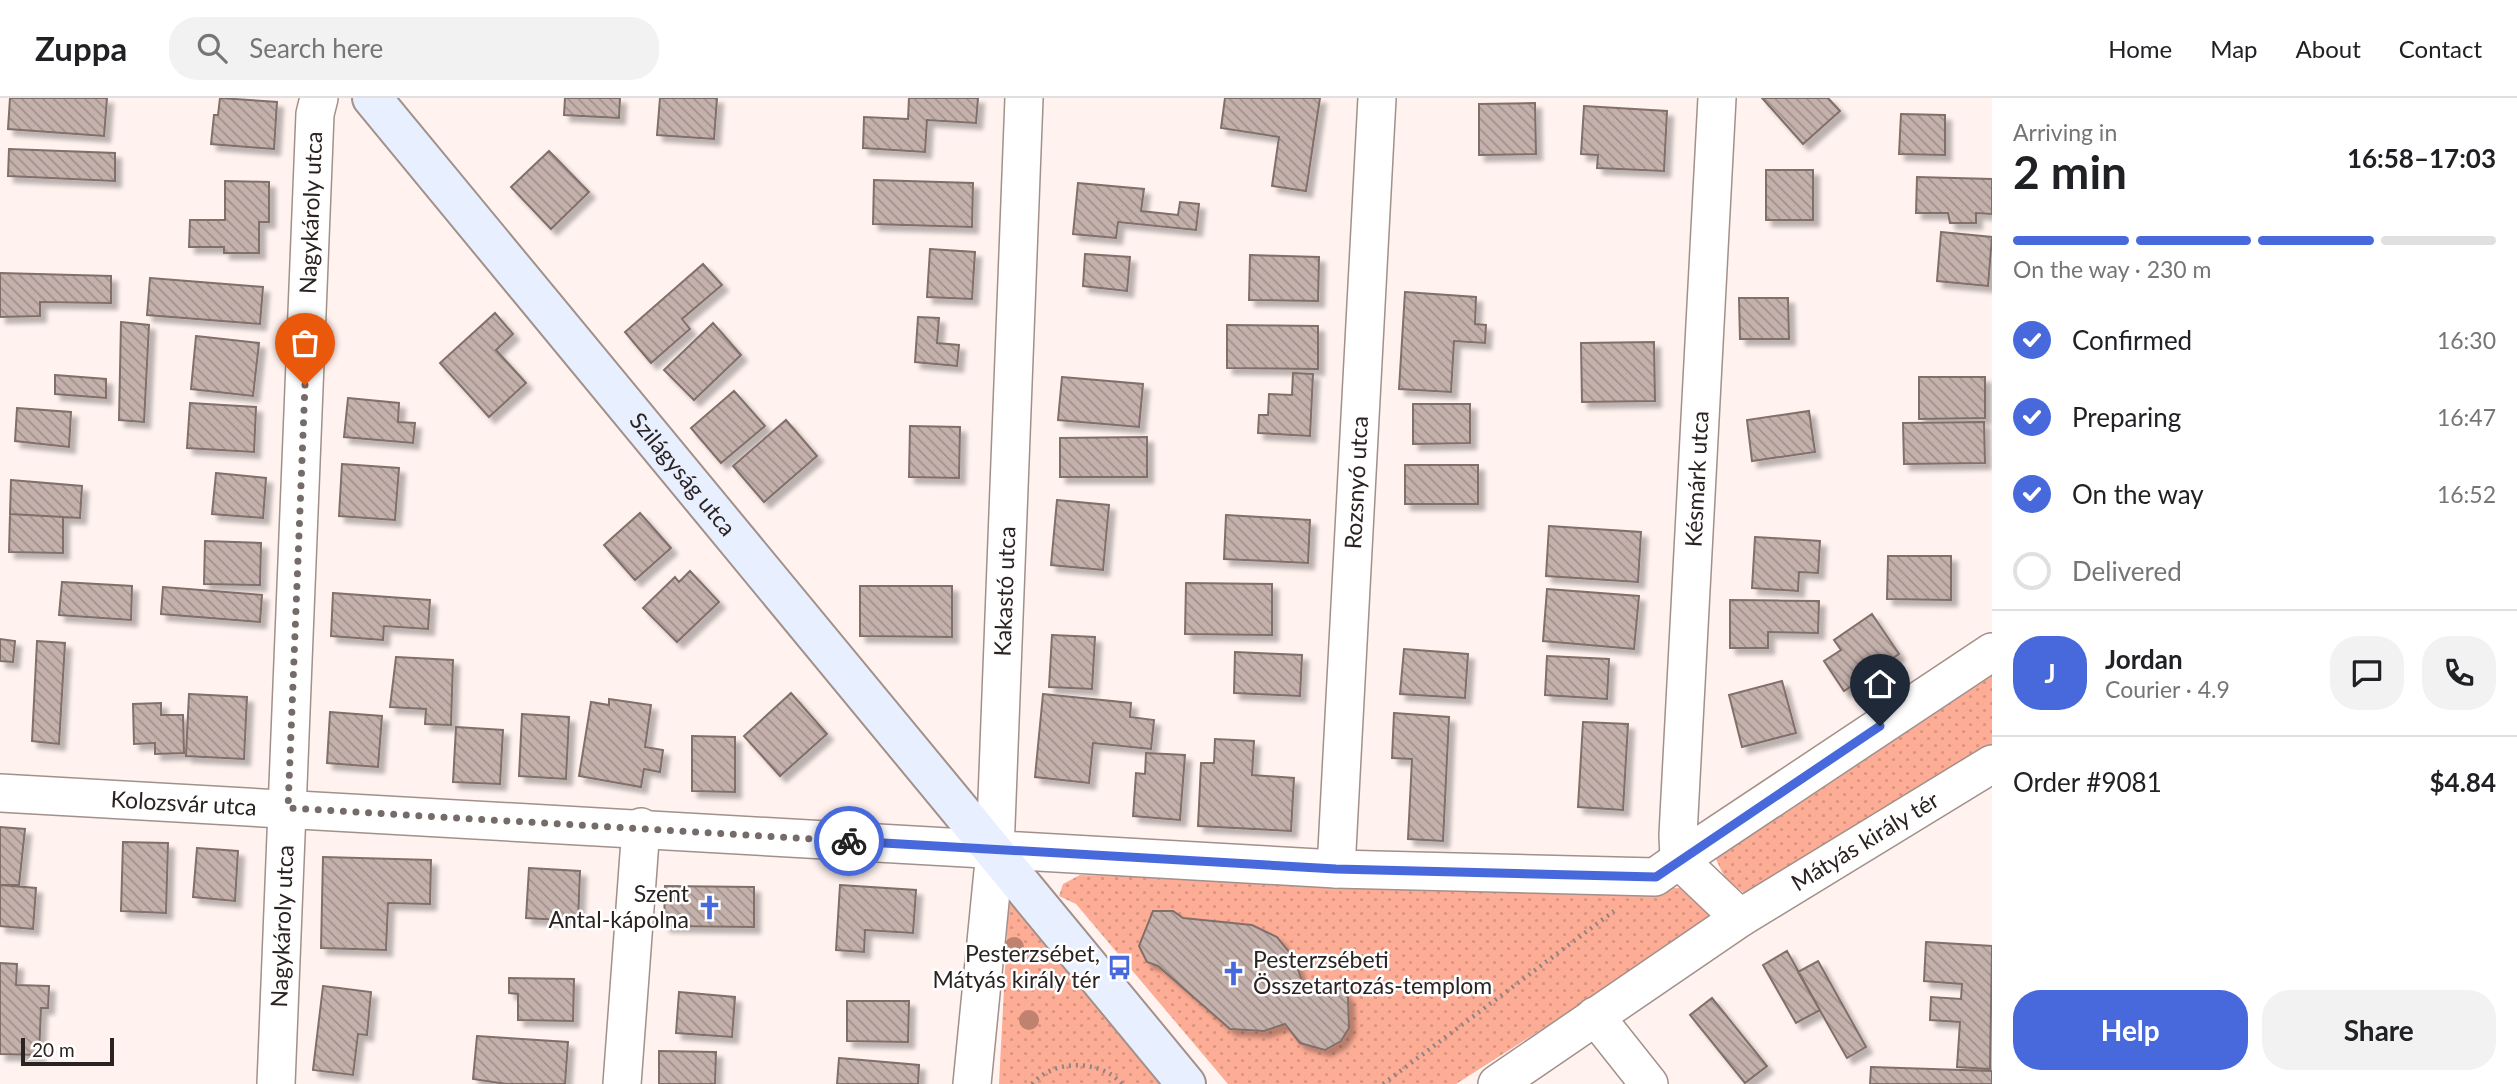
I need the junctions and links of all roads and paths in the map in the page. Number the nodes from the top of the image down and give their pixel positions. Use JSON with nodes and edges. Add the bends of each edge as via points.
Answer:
{"nodes":[{"id":1,"x":319,"y":98,"type":"edge"},
{"id":2,"x":372,"y":98,"type":"edge"},
{"id":3,"x":1024,"y":98,"type":"edge"},
{"id":4,"x":1377,"y":98,"type":"edge"},
{"id":5,"x":1717,"y":98,"type":"edge"},
{"id":6,"x":1992,"y":652,"type":"edge"},
{"id":7,"x":1992,"y":764,"type":"edge"},
{"id":8,"x":0,"y":793,"type":"edge"},
{"id":9,"x":288,"y":808,"type":"junction"},
{"id":10,"x":641,"y":827,"type":"junction"},
{"id":11,"x":995,"y":851,"type":"junction"},
{"id":12,"x":1336,"y":869,"type":"junction"},
{"id":13,"x":1667,"y":869,"type":"junction"},
{"id":14,"x":1740,"y":918,"type":"junction"},
{"id":15,"x":1595,"y":1016,"type":"junction"},
{"id":16,"x":276,"y":1084,"type":"edge"},
{"id":17,"x":622,"y":1084,"type":"edge"},
{"id":18,"x":972,"y":1084,"type":"edge"},
{"id":19,"x":1032,"y":1084,"type":"edge"},
{"id":20,"x":1122,"y":1084,"type":"edge"},
{"id":21,"x":1186,"y":1084,"type":"edge"},
{"id":22,"x":1383,"y":1084,"type":"edge"},
{"id":23,"x":1497,"y":1084,"type":"edge"},
{"id":24,"x":1649,"y":1084,"type":"edge"}],
"edges":[{"from":1,"to":9,"type":"street","name":"Nagykároly utca"},
{"from":2,"to":11,"type":"street","name":"Szilágyság utca"},
{"from":3,"to":11,"type":"street","name":"Kakastó utca"},
{"from":4,"to":12,"type":"street","name":"Rozsnyó utca"},
{"from":5,"to":13,"type":"street","name":"Késmárk utca","via":[[1678,835]]},
{"from":6,"to":13,"type":"street"},
{"from":7,"to":14,"type":"street","name":"Mátyás király tér"},
{"from":8,"to":9,"type":"street","name":"Kolozsvár utca"},
{"from":9,"to":10,"type":"street","name":"Kolozsvár utca"},
{"from":9,"to":16,"type":"street","name":"Nagykároly utca"},
{"from":10,"to":11,"type":"street","name":"Kolozsvár utca"},
{"from":10,"to":17,"type":"street"},
{"from":11,"to":12,"type":"street"},
{"from":11,"to":18,"type":"street","name":"Kakastó utca"},
{"from":11,"to":21,"type":"street"},
{"from":12,"to":13,"type":"street"},
{"from":13,"to":14,"type":"street"},
{"from":13,"to":22,"type":"path"},
{"from":14,"to":15,"type":"street","name":"Mátyás király tér"},
{"from":15,"to":23,"type":"street","name":"Mátyás király tér"},
{"from":15,"to":24,"type":"street"},
{"from":19,"to":20,"type":"path","via":[[1063,1065],[1091,1066],[1117,1077]]}]}
